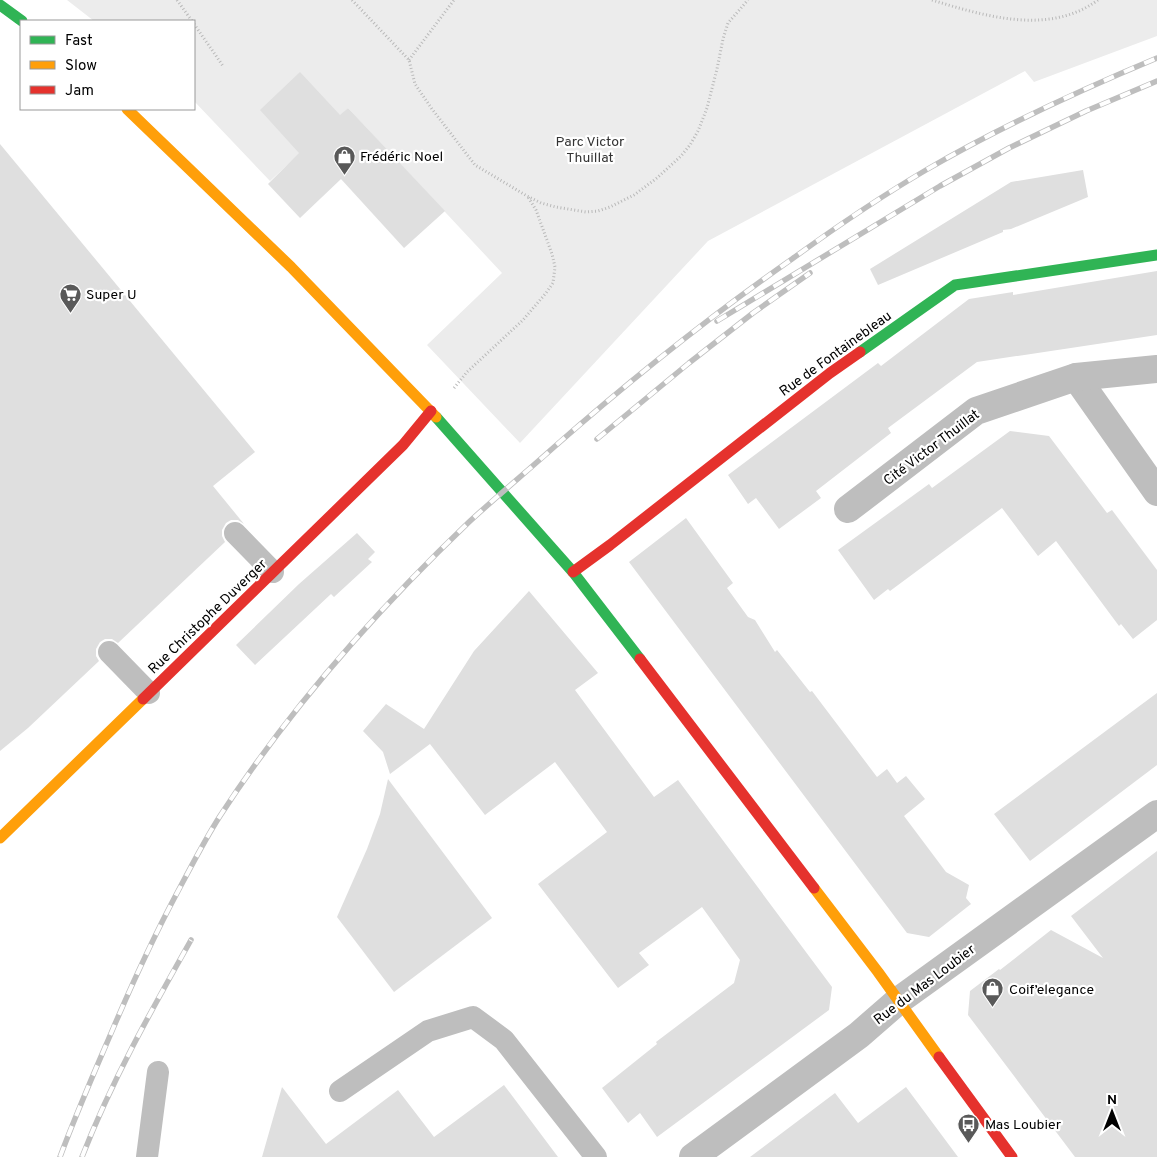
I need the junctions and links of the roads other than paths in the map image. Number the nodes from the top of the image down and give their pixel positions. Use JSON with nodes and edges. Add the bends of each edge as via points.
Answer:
{"nodes":[{"id":1,"x":0,"y":5,"type":"edge"},
{"id":2,"x":21,"y":20,"type":"edge"},
{"id":3,"x":128,"y":110,"type":"edge"},
{"id":4,"x":1157,"y":255,"type":"edge"},
{"id":5,"x":1157,"y":368,"type":"edge"},
{"id":6,"x":1076,"y":377,"type":"junction"},
{"id":7,"x":431,"y":411,"type":"junction"},
{"id":8,"x":1157,"y":492,"type":"edge"},
{"id":9,"x":848,"y":509,"type":"dead end"},
{"id":10,"x":235,"y":532,"type":"dead end"},
{"id":11,"x":273,"y":572,"type":"junction"},
{"id":12,"x":573,"y":572,"type":"junction"},
{"id":13,"x":109,"y":652,"type":"dead end"},
{"id":14,"x":149,"y":693,"type":"junction"},
{"id":15,"x":1157,"y":814,"type":"edge"},
{"id":16,"x":0,"y":838,"type":"edge"},
{"id":17,"x":898,"y":1001,"type":"junction"},
{"id":18,"x":158,"y":1072,"type":"dead end"},
{"id":19,"x":340,"y":1091,"type":"dead end"},
{"id":20,"x":147,"y":1157,"type":"edge"},
{"id":21,"x":596,"y":1157,"type":"edge"},
{"id":22,"x":693,"y":1157,"type":"edge"},
{"id":23,"x":1012,"y":1157,"type":"edge"}],
"edges":[{"from":1,"to":2,"type":"street"},
{"from":3,"to":7,"type":"street","via":[[291,267]]},
{"from":4,"to":12,"type":"street","name":"Rue de Fontainebleau","via":[[955,285],[830,374]]},
{"from":5,"to":6,"type":"street","name":"Cité Victor Thuillat"},
{"from":6,"to":8,"type":"street"},
{"from":6,"to":9,"type":"street","name":"Cité Victor Thuillat","via":[[976,411]]},
{"from":7,"to":11,"type":"street","name":"Rue Christophe Duverger","via":[[403,445]]},
{"from":7,"to":12,"type":"street"},
{"from":10,"to":11,"type":"lane"},
{"from":11,"to":14,"type":"street","name":"Rue Christophe Duverger"},
{"from":12,"to":17,"type":"street"},
{"from":13,"to":14,"type":"lane"},
{"from":14,"to":16,"type":"street","name":"Rue Christophe Duverger"},
{"from":15,"to":17,"type":"street","name":"Rue du Mas Loubier"},
{"from":17,"to":22,"type":"street","name":"Rue du Mas Loubier","via":[[859,1035]]},
{"from":17,"to":23,"type":"street"},
{"from":18,"to":20,"type":"lane"},
{"from":19,"to":21,"type":"lane","via":[[428,1031],[473,1017],[504,1040]]}]}
